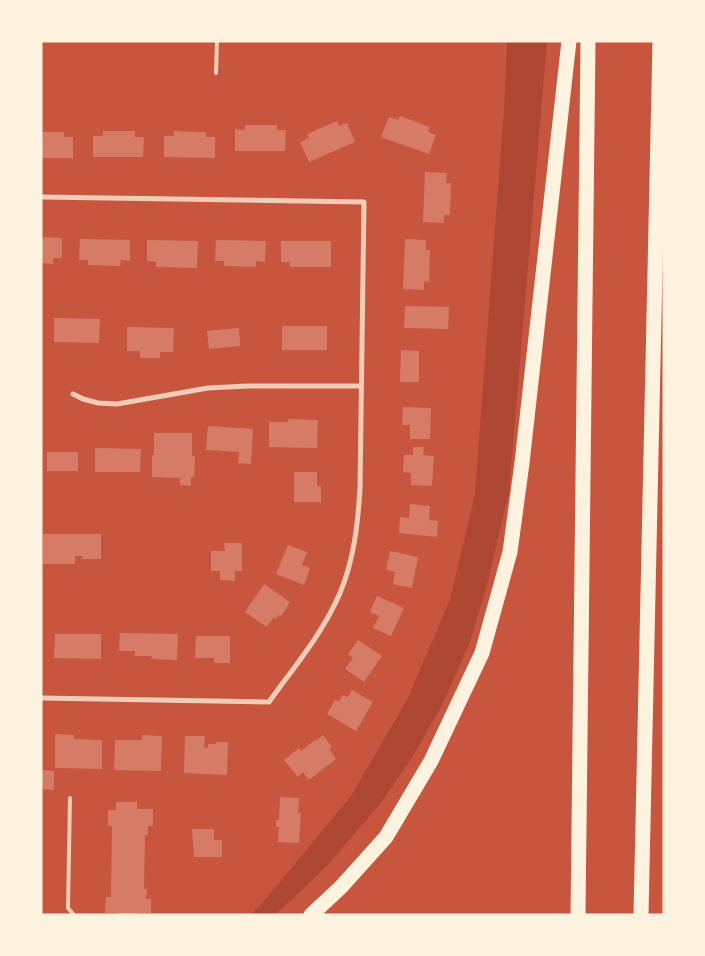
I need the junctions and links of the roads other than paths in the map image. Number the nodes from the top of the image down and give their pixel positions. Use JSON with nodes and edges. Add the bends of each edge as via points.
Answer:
{"nodes":[{"id":1,"x":217,"y":41,"type":"edge"},
{"id":2,"x":569,"y":41,"type":"edge"},
{"id":3,"x":588,"y":41,"type":"edge"},
{"id":4,"x":660,"y":41,"type":"edge"},
{"id":5,"x":216,"y":73,"type":"dead end"},
{"id":6,"x":41,"y":198,"type":"edge"},
{"id":7,"x":362,"y":386,"type":"junction"},
{"id":8,"x":73,"y":394,"type":"dead end"},
{"id":9,"x":41,"y":698,"type":"edge"},
{"id":10,"x":70,"y":798,"type":"dead end"},
{"id":11,"x":74,"y":915,"type":"edge"},
{"id":12,"x":311,"y":915,"type":"edge"},
{"id":13,"x":578,"y":915,"type":"edge"},
{"id":14,"x":641,"y":915,"type":"edge"}],
"edges":[{"from":1,"to":5,"type":"lane"},
{"from":2,"to":12,"type":"highway","via":[[510,552],[482,653],[431,761],[386,837]]},
{"from":3,"to":13,"type":"highway"},
{"from":4,"to":14,"type":"highway"},
{"from":6,"to":7,"type":"street","via":[[364,202]]},
{"from":7,"to":8,"type":"street","via":[[208,388],[117,404],[98,403]]},
{"from":7,"to":9,"type":"street","via":[[358,518],[352,556],[340,592],[325,621],[269,702]]},
{"from":10,"to":11,"type":"lane","via":[[68,908]]}]}
